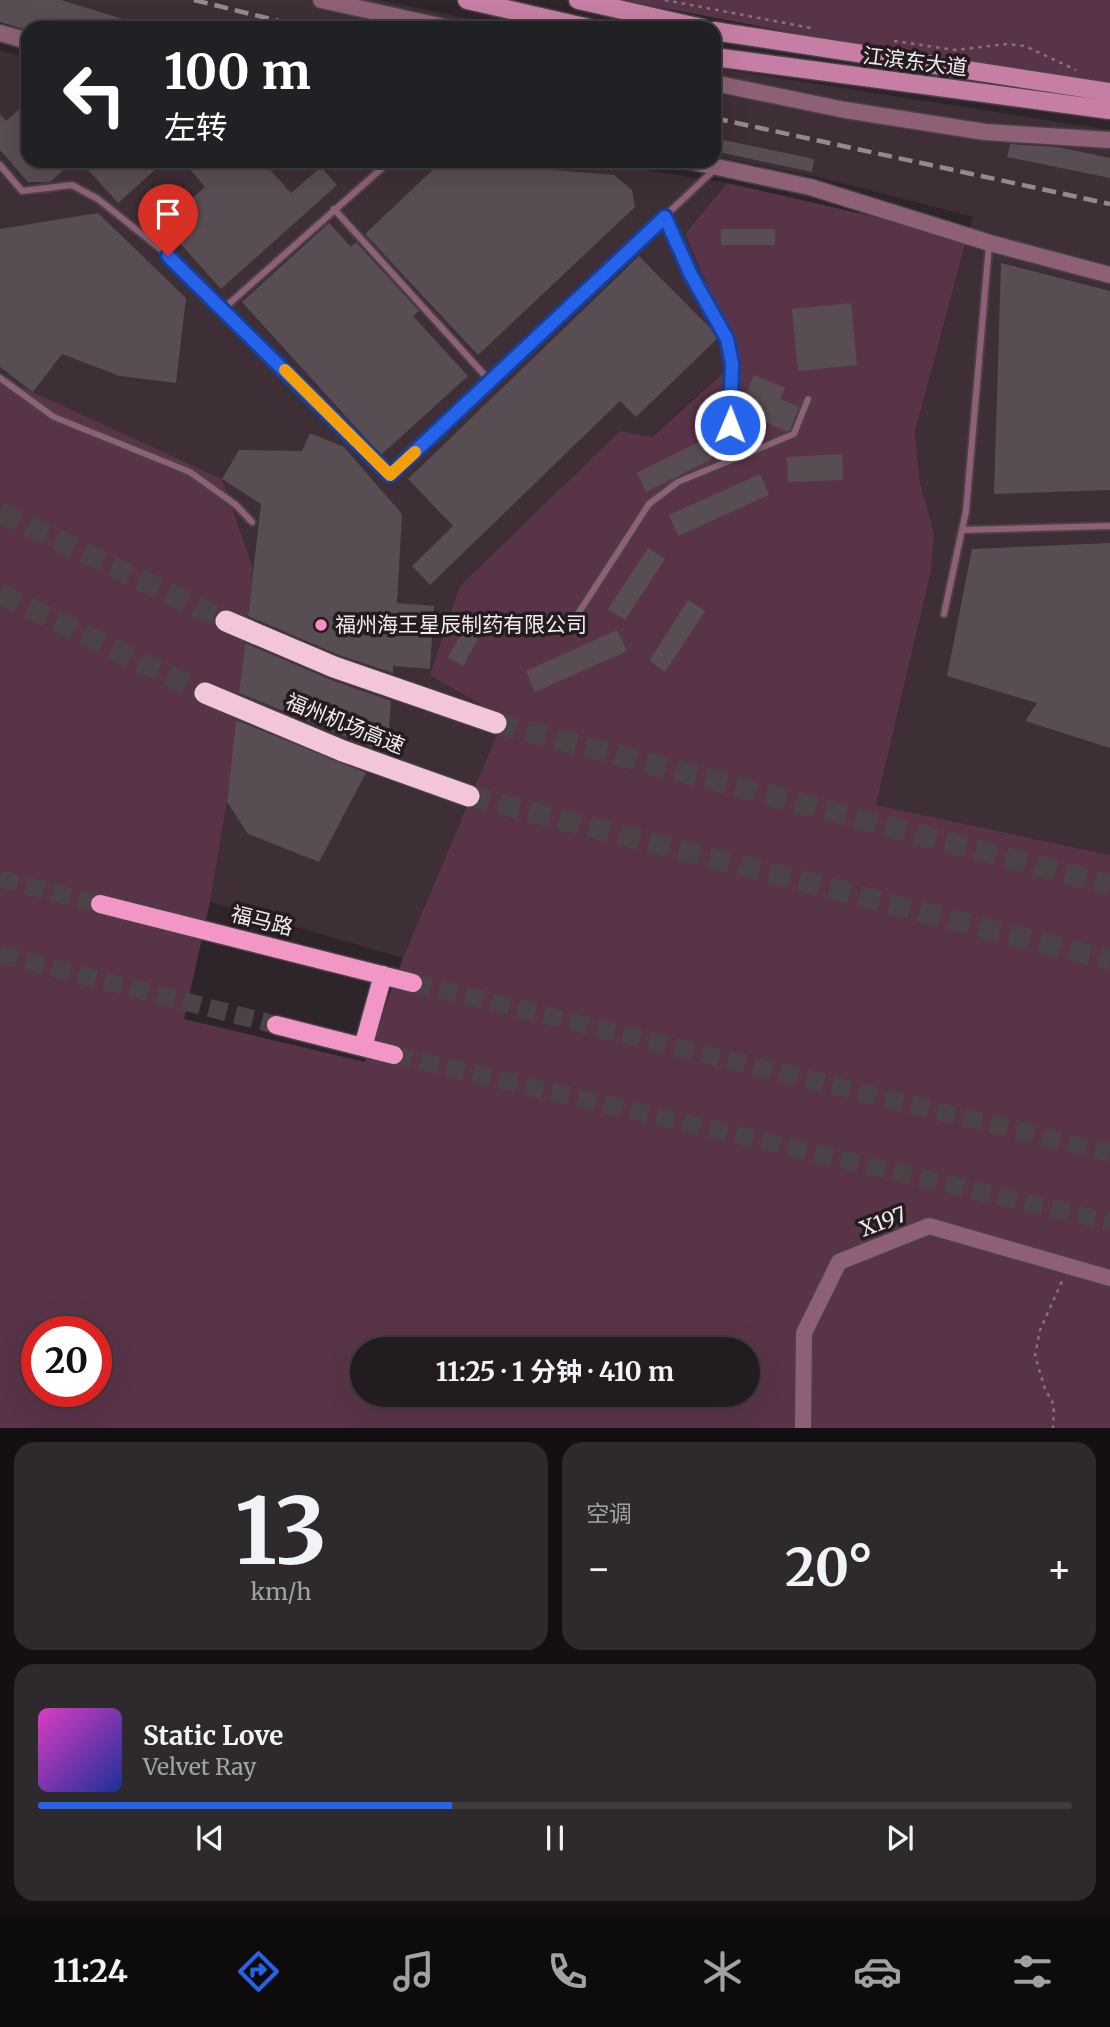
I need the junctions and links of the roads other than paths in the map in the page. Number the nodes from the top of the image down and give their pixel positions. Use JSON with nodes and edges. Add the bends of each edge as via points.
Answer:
{"nodes":[{"id":1,"x":321,"y":0,"type":"edge"},
{"id":2,"x":467,"y":0,"type":"edge"},
{"id":3,"x":579,"y":0,"type":"edge"},
{"id":4,"x":417,"y":21,"type":"edge"},
{"id":5,"x":558,"y":21,"type":"edge"},
{"id":6,"x":671,"y":21,"type":"edge"},
{"id":7,"x":721,"y":32,"type":"edge"},
{"id":8,"x":0,"y":33,"type":"edge"},
{"id":9,"x":21,"y":39,"type":"edge"},
{"id":10,"x":721,"y":58,"type":"edge"},
{"id":11,"x":721,"y":84,"type":"edge"},
{"id":12,"x":1110,"y":92,"type":"edge"},
{"id":13,"x":1110,"y":110,"type":"edge"},
{"id":14,"x":1110,"y":140,"type":"edge"},
{"id":15,"x":0,"y":165,"type":"edge"},
{"id":16,"x":721,"y":165,"type":"edge"},
{"id":17,"x":382,"y":168,"type":"edge"},
{"id":18,"x":716,"y":168,"type":"edge"},
{"id":19,"x":334,"y":209,"type":"junction"},
{"id":20,"x":665,"y":217,"type":"junction"},
{"id":21,"x":990,"y":243,"type":"junction"},
{"id":22,"x":1110,"y":275,"type":"edge"},
{"id":23,"x":223,"y":309,"type":"junction"},
{"id":24,"x":0,"y":378,"type":"edge"},
{"id":25,"x":490,"y":381,"type":"junction"},
{"id":26,"x":807,"y":399,"type":"dead end"},
{"id":27,"x":735,"y":457,"type":"junction"},
{"id":28,"x":252,"y":522,"type":"dead end"},
{"id":29,"x":1110,"y":526,"type":"edge"},
{"id":30,"x":962,"y":530,"type":"junction"},
{"id":31,"x":944,"y":614,"type":"dead end"},
{"id":32,"x":226,"y":621,"type":"tunnel mouth"},
{"id":33,"x":572,"y":623,"type":"dead end"},
{"id":34,"x":205,"y":693,"type":"tunnel mouth"},
{"id":35,"x":496,"y":723,"type":"tunnel mouth"},
{"id":36,"x":469,"y":796,"type":"tunnel mouth"},
{"id":37,"x":100,"y":904,"type":"tunnel mouth"},
{"id":38,"x":383,"y":975,"type":"junction"},
{"id":39,"x":413,"y":984,"type":"tunnel mouth"},
{"id":40,"x":276,"y":1025,"type":"tunnel mouth"},
{"id":41,"x":363,"y":1047,"type":"junction"},
{"id":42,"x":394,"y":1055,"type":"tunnel mouth"},
{"id":43,"x":1110,"y":1278,"type":"edge"},
{"id":44,"x":803,"y":1428,"type":"edge"}],
"edges":[{"from":1,"to":4,"type":"street"},
{"from":2,"to":5,"type":"main road"},
{"from":3,"to":6,"type":"main road"},
{"from":7,"to":12,"type":"main road"},
{"from":8,"to":9,"type":"street"},
{"from":10,"to":13,"type":"main road","name":"江滨东大道"},
{"from":11,"to":14,"type":"street","via":[[985,132]]},
{"from":15,"to":23,"type":"lane","via":[[22,191],[72,185],[98,199]]},
{"from":16,"to":21,"type":"street","via":[[810,187]]},
{"from":17,"to":19,"type":"lane"},
{"from":18,"to":20,"type":"lane"},
{"from":19,"to":23,"type":"lane"},
{"from":19,"to":25,"type":"lane"},
{"from":20,"to":25,"type":"lane"},
{"from":20,"to":27,"type":"lane","via":[[727,339]]},
{"from":21,"to":22,"type":"street"},
{"from":21,"to":30,"type":"lane"},
{"from":23,"to":25,"type":"lane","via":[[390,475]]},
{"from":24,"to":28,"type":"lane","via":[[54,417],[190,472]]},
{"from":26,"to":27,"type":"lane","via":[[794,434]]},
{"from":27,"to":33,"type":"lane","via":[[678,482],[649,504]]},
{"from":29,"to":30,"type":"lane"},
{"from":30,"to":31,"type":"lane"},
{"from":32,"to":35,"type":"highway","via":[[334,667]]},
{"from":34,"to":36,"type":"highway","name":"福州机场高速","via":[[343,751]]},
{"from":37,"to":38,"type":"main road","name":"福马路"},
{"from":38,"to":39,"type":"main road","name":"福马路"},
{"from":38,"to":41,"type":"main road"},
{"from":40,"to":41,"type":"main road"},
{"from":41,"to":42,"type":"main road"},
{"from":43,"to":44,"type":"street","name":"X197","number":"X197","via":[[929,1226],[839,1262],[804,1333]]}]}
